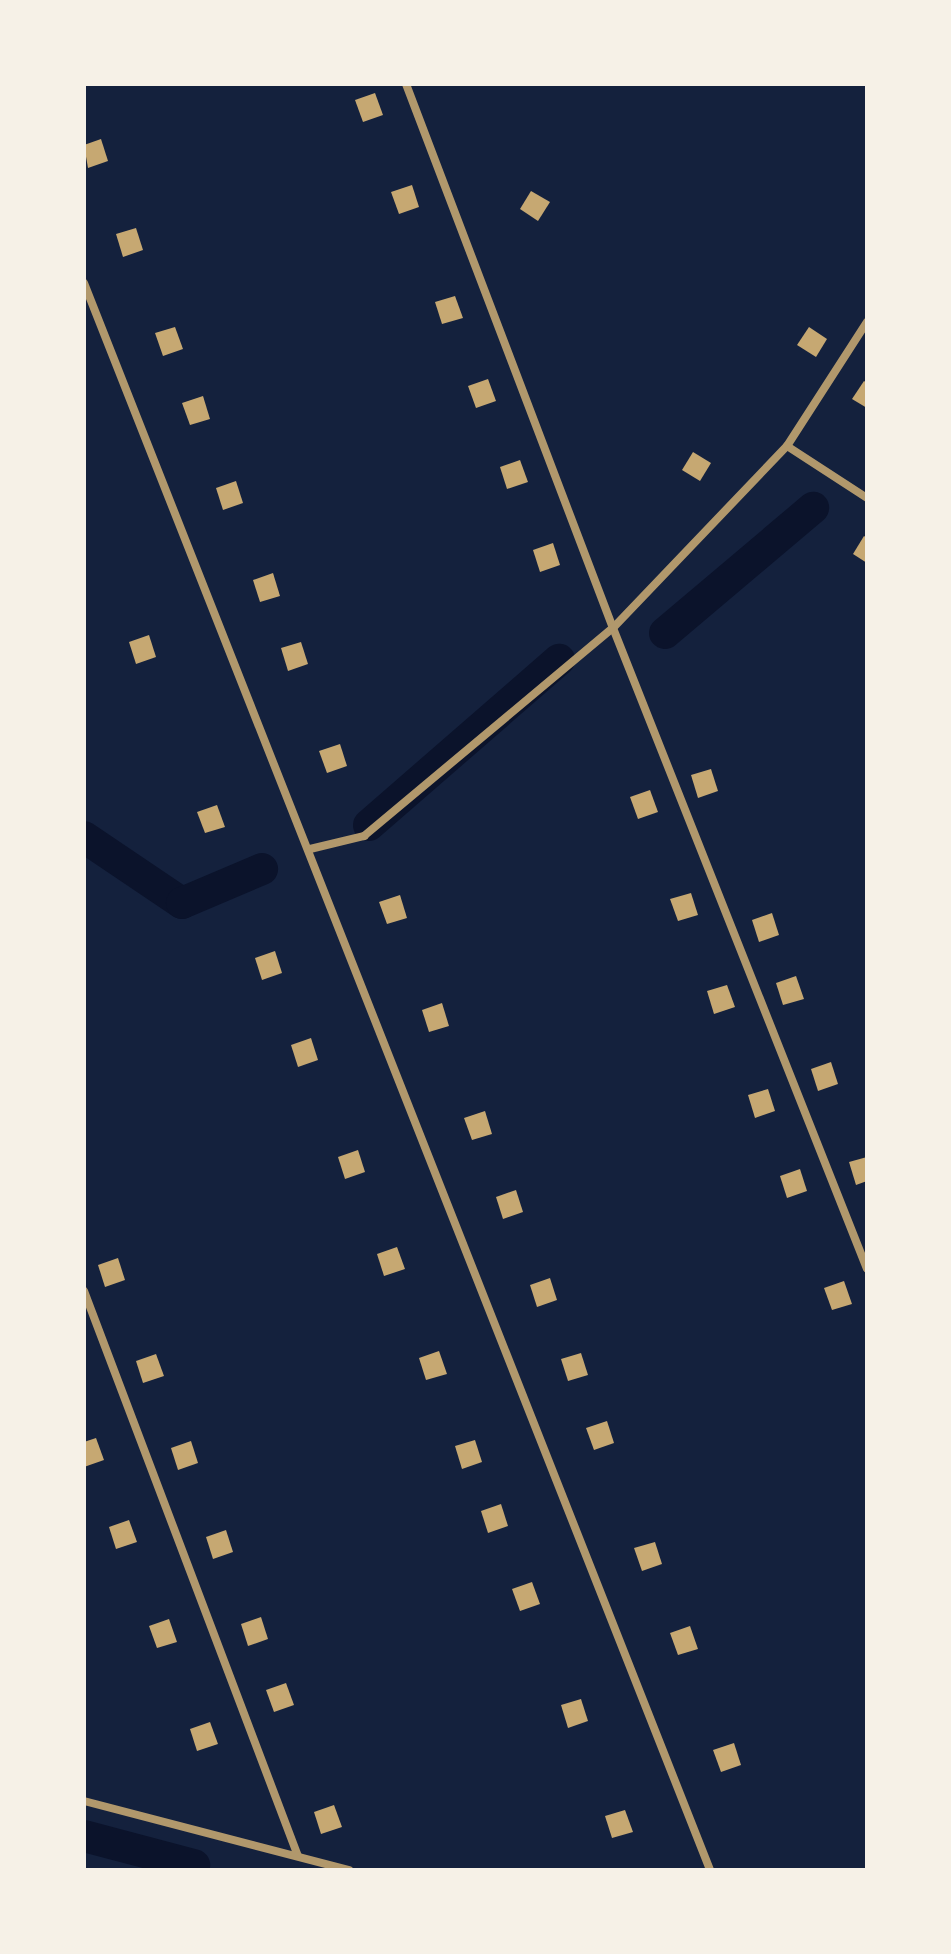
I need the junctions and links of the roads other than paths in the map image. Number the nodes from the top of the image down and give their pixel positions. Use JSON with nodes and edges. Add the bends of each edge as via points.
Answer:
{"nodes":[{"id":1,"x":406,"y":84,"type":"edge"},
{"id":2,"x":84,"y":283,"type":"edge"},
{"id":3,"x":867,"y":322,"type":"edge"},
{"id":4,"x":787,"y":446,"type":"junction"},
{"id":5,"x":867,"y":498,"type":"edge"},
{"id":6,"x":613,"y":628,"type":"junction"},
{"id":7,"x":310,"y":849,"type":"junction"},
{"id":8,"x":867,"y":1269,"type":"edge"},
{"id":9,"x":84,"y":1291,"type":"edge"},
{"id":10,"x":84,"y":1801,"type":"edge"},
{"id":11,"x":298,"y":1856,"type":"junction"},
{"id":12,"x":349,"y":1870,"type":"edge"},
{"id":13,"x":710,"y":1870,"type":"edge"}],
"edges":[{"from":1,"to":6,"type":"street"},
{"from":2,"to":7,"type":"street"},
{"from":3,"to":4,"type":"street"},
{"from":4,"to":5,"type":"street"},
{"from":4,"to":6,"type":"street"},
{"from":6,"to":7,"type":"street","via":[[364,836]]},
{"from":6,"to":8,"type":"street"},
{"from":7,"to":13,"type":"street"},
{"from":9,"to":11,"type":"street"},
{"from":10,"to":11,"type":"street"},
{"from":11,"to":12,"type":"street"}]}
